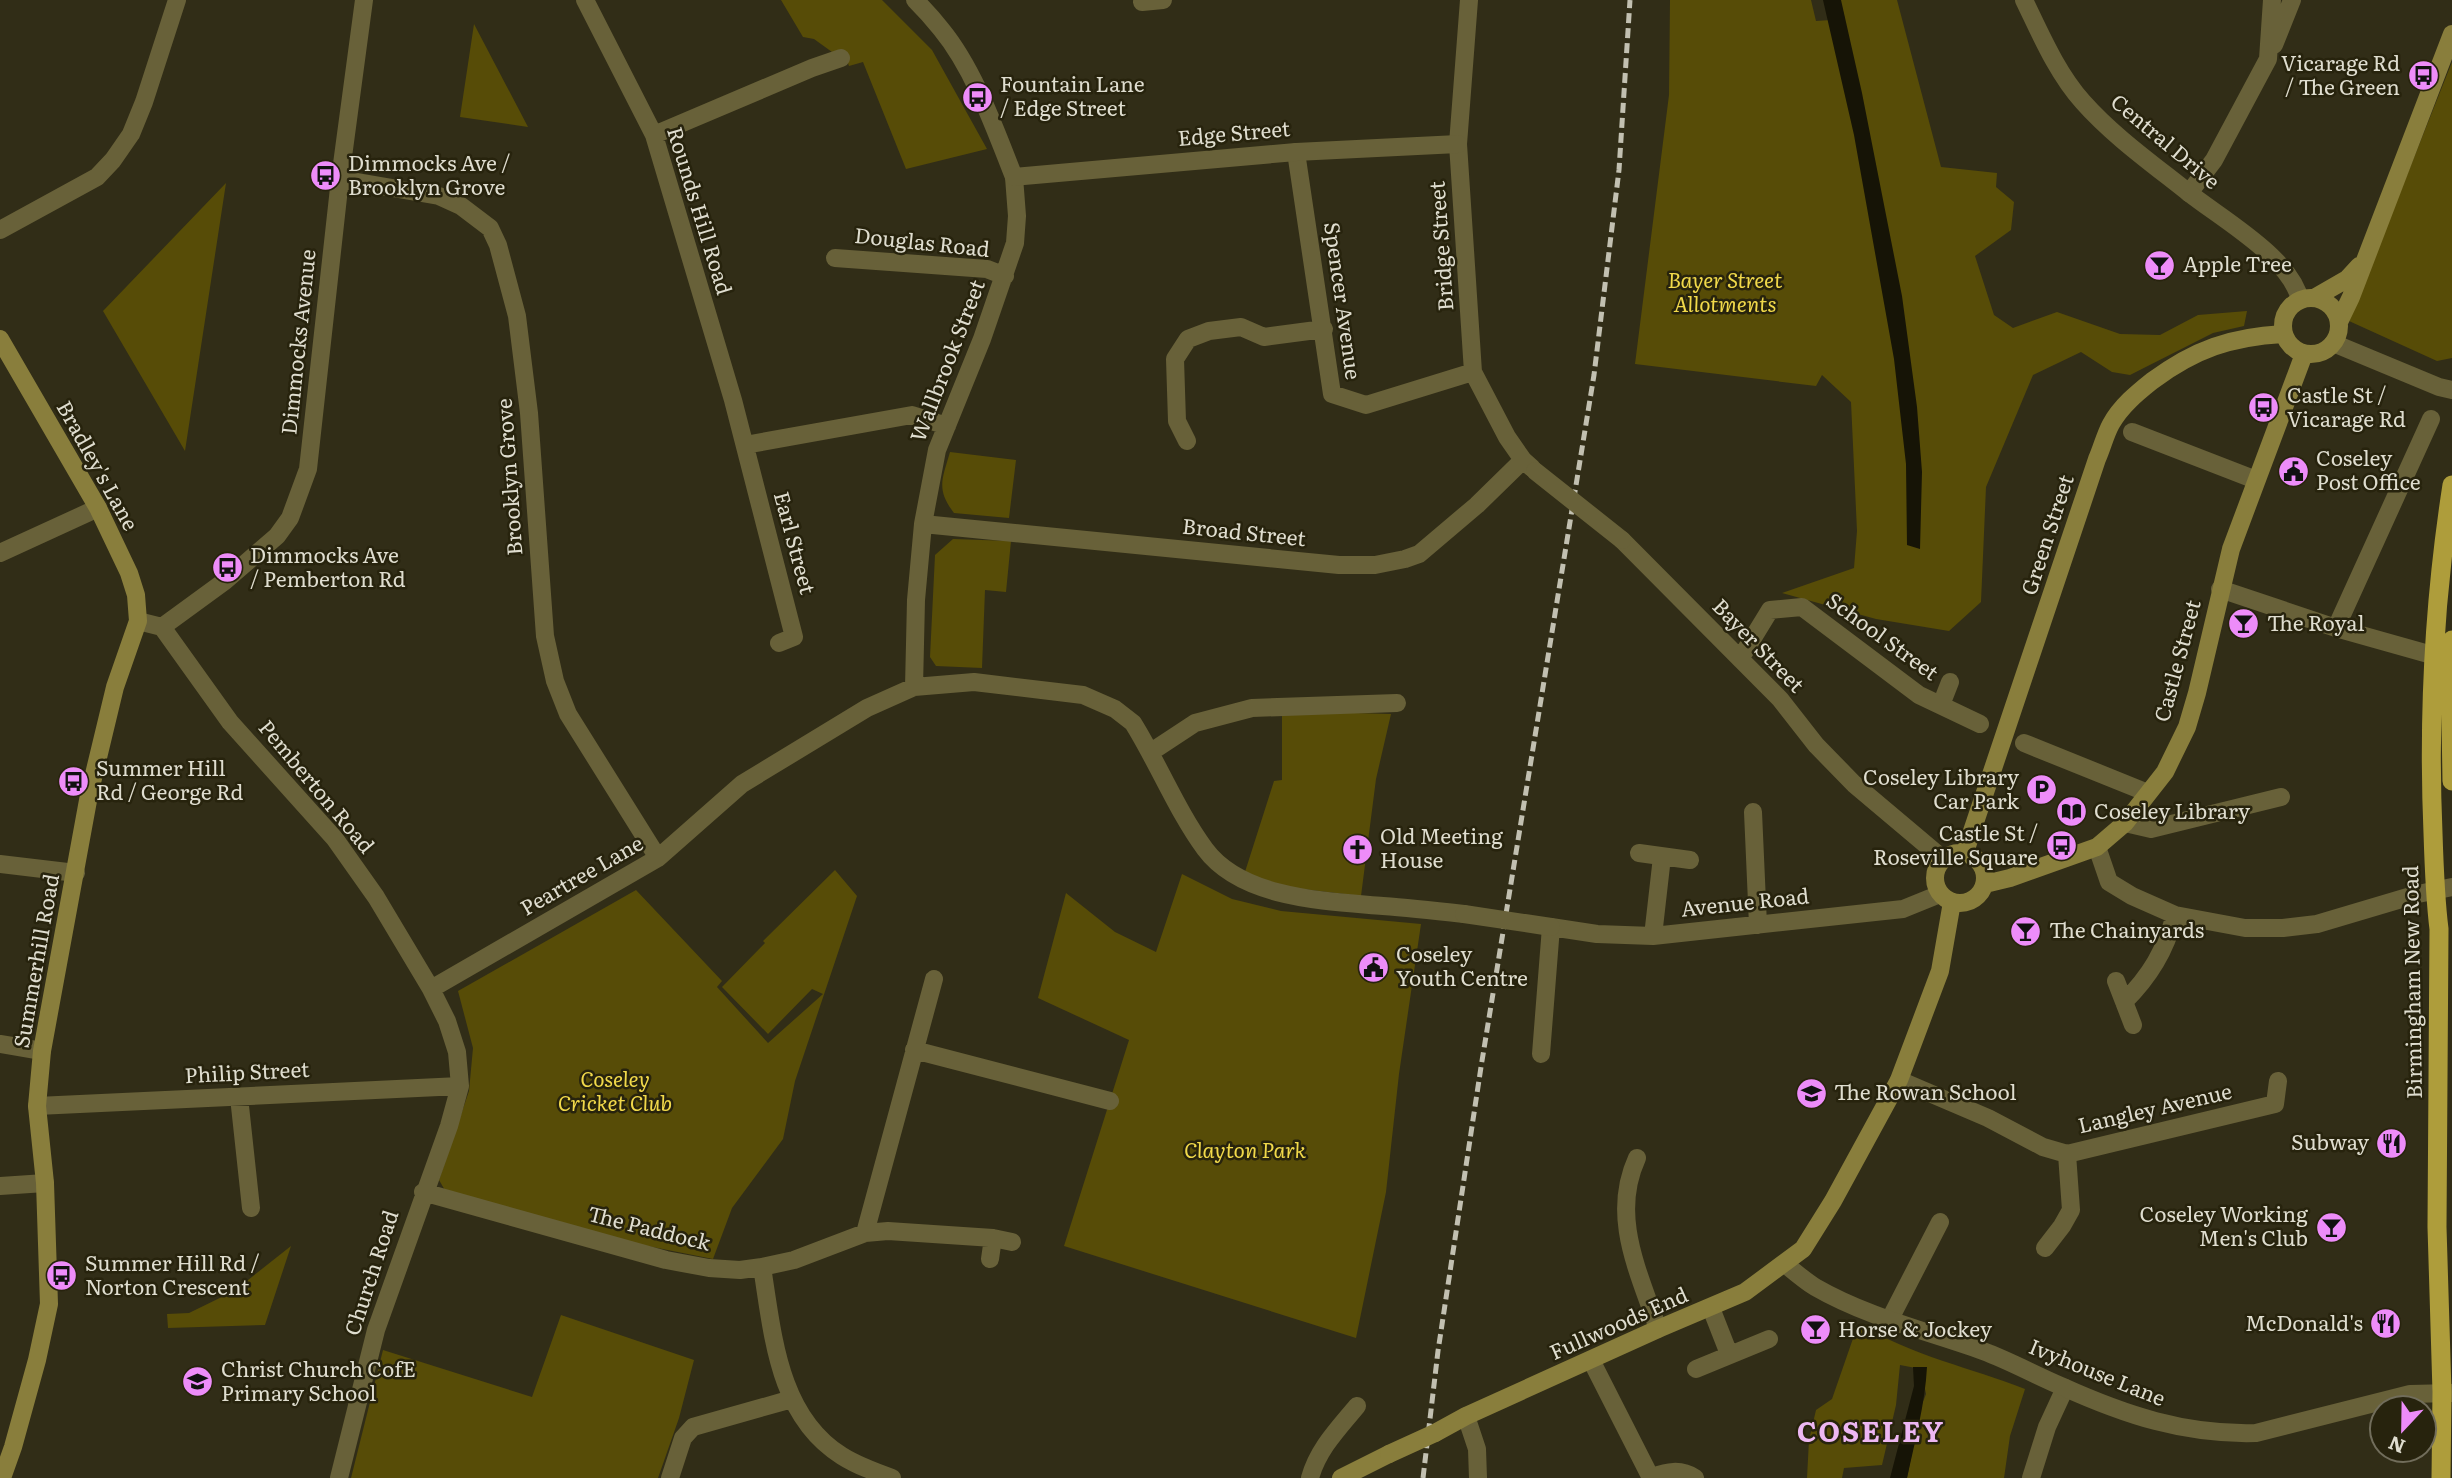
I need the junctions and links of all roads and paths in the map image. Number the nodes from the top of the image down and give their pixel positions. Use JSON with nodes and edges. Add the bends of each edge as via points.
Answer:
{"nodes":[{"id":1,"x":177,"y":0,"type":"edge"},
{"id":2,"x":364,"y":0,"type":"edge"},
{"id":3,"x":585,"y":0,"type":"edge"},
{"id":4,"x":915,"y":0,"type":"edge"},
{"id":5,"x":1163,"y":0,"type":"edge"},
{"id":6,"x":1469,"y":0,"type":"edge"},
{"id":7,"x":2024,"y":0,"type":"edge"},
{"id":8,"x":2272,"y":0,"type":"edge"},
{"id":9,"x":2292,"y":0,"type":"edge"},
{"id":10,"x":1142,"y":2,"type":"edge"},
{"id":11,"x":2452,"y":34,"type":"edge"},
{"id":12,"x":841,"y":58,"type":"dead end"},
{"id":13,"x":2268,"y":60,"type":"junction"},
{"id":14,"x":654,"y":135,"type":"junction"},
{"id":15,"x":1458,"y":144,"type":"junction"},
{"id":16,"x":1296,"y":152,"type":"junction"},
{"id":17,"x":1014,"y":177,"type":"junction"},
{"id":18,"x":340,"y":179,"type":"junction"},
{"id":19,"x":2189,"y":193,"type":"junction"},
{"id":20,"x":0,"y":230,"type":"edge"},
{"id":21,"x":835,"y":258,"type":"dead end"},
{"id":22,"x":2365,"y":259,"type":"junction"},
{"id":23,"x":1005,"y":276,"type":"junction"},
{"id":24,"x":2307,"y":299,"type":"junction"},
{"id":25,"x":2339,"y":322,"type":"junction"},
{"id":26,"x":1324,"y":329,"type":"junction"},
{"id":27,"x":2283,"y":334,"type":"junction"},
{"id":28,"x":0,"y":339,"type":"edge"},
{"id":29,"x":2333,"y":343,"type":"junction"},
{"id":30,"x":2304,"y":354,"type":"junction"},
{"id":31,"x":1473,"y":372,"type":"junction"},
{"id":32,"x":2452,"y":390,"type":"edge"},
{"id":33,"x":2431,"y":419,"type":"dead end"},
{"id":34,"x":947,"y":426,"type":"junction"},
{"id":35,"x":2132,"y":432,"type":"dead end"},
{"id":36,"x":1187,"y":441,"type":"dead end"},
{"id":37,"x":745,"y":445,"type":"junction"},
{"id":38,"x":1529,"y":465,"type":"junction"},
{"id":39,"x":2256,"y":480,"type":"junction"},
{"id":40,"x":2452,"y":485,"type":"edge"},
{"id":41,"x":97,"y":508,"type":"junction"},
{"id":42,"x":923,"y":524,"type":"junction"},
{"id":43,"x":0,"y":553,"type":"edge"},
{"id":44,"x":2220,"y":589,"type":"junction"},
{"id":45,"x":138,"y":621,"type":"junction"},
{"id":46,"x":162,"y":626,"type":"junction"},
{"id":47,"x":2336,"y":628,"type":"junction"},
{"id":48,"x":2452,"y":640,"type":"edge"},
{"id":49,"x":779,"y":643,"type":"dead end"},
{"id":50,"x":1740,"y":659,"type":"junction"},
{"id":51,"x":2444,"y":659,"type":"edge"},
{"id":52,"x":1951,"y":682,"type":"dead end"},
{"id":53,"x":914,"y":687,"type":"junction"},
{"id":54,"x":1397,"y":704,"type":"dead end"},
{"id":55,"x":1941,"y":705,"type":"junction"},
{"id":56,"x":1980,"y":724,"type":"dead end"},
{"id":57,"x":2024,"y":743,"type":"dead end"},
{"id":58,"x":1151,"y":752,"type":"junction"},
{"id":59,"x":2452,"y":774,"type":"edge"},
{"id":60,"x":2452,"y":782,"type":"edge"},
{"id":61,"x":2148,"y":793,"type":"junction"},
{"id":62,"x":2281,"y":797,"type":"dead end"},
{"id":63,"x":1753,"y":812,"type":"dead end"},
{"id":64,"x":2124,"y":823,"type":"junction"},
{"id":65,"x":2097,"y":847,"type":"junction"},
{"id":66,"x":1965,"y":852,"type":"junction"},
{"id":67,"x":1639,"y":853,"type":"dead end"},
{"id":68,"x":1662,"y":856,"type":"junction"},
{"id":69,"x":658,"y":858,"type":"junction"},
{"id":70,"x":1942,"y":859,"type":"junction"},
{"id":71,"x":1690,"y":860,"type":"dead end"},
{"id":72,"x":0,"y":864,"type":"edge"},
{"id":73,"x":76,"y":873,"type":"junction"},
{"id":74,"x":1985,"y":884,"type":"junction"},
{"id":75,"x":2443,"y":889,"type":"edge"},
{"id":76,"x":1946,"y":898,"type":"junction"},
{"id":77,"x":2175,"y":915,"type":"junction"},
{"id":78,"x":1758,"y":925,"type":"junction"},
{"id":79,"x":1551,"y":927,"type":"junction"},
{"id":80,"x":1653,"y":936,"type":"junction"},
{"id":81,"x":934,"y":979,"type":"dead end"},
{"id":82,"x":2116,"y":981,"type":"dead end"},
{"id":83,"x":431,"y":989,"type":"junction"},
{"id":84,"x":2124,"y":1002,"type":"junction"},
{"id":85,"x":2133,"y":1025,"type":"dead end"},
{"id":86,"x":0,"y":1044,"type":"edge"},
{"id":87,"x":914,"y":1049,"type":"junction"},
{"id":88,"x":42,"y":1051,"type":"junction"},
{"id":89,"x":1541,"y":1054,"type":"dead end"},
{"id":90,"x":1899,"y":1080,"type":"junction"},
{"id":91,"x":2278,"y":1081,"type":"dead end"},
{"id":92,"x":460,"y":1086,"type":"junction"},
{"id":93,"x":239,"y":1097,"type":"junction"},
{"id":94,"x":1110,"y":1101,"type":"dead end"},
{"id":95,"x":37,"y":1106,"type":"junction"},
{"id":96,"x":2067,"y":1154,"type":"junction"},
{"id":97,"x":1637,"y":1158,"type":"dead end"},
{"id":98,"x":45,"y":1183,"type":"junction"},
{"id":99,"x":0,"y":1186,"type":"edge"},
{"id":100,"x":423,"y":1192,"type":"junction"},
{"id":101,"x":245,"y":1198,"type":"dead end"},
{"id":102,"x":1940,"y":1222,"type":"dead end"},
{"id":103,"x":864,"y":1233,"type":"junction"},
{"id":104,"x":993,"y":1238,"type":"junction"},
{"id":105,"x":2045,"y":1240,"type":"dead end"},
{"id":106,"x":1012,"y":1242,"type":"dead end"},
{"id":107,"x":989,"y":1259,"type":"dead end"},
{"id":108,"x":1785,"y":1264,"type":"junction"},
{"id":109,"x":762,"y":1268,"type":"junction"},
{"id":110,"x":1711,"y":1308,"type":"junction"},
{"id":111,"x":1890,"y":1319,"type":"junction"},
{"id":112,"x":1658,"y":1329,"type":"junction"},
{"id":113,"x":1769,"y":1339,"type":"dead end"},
{"id":114,"x":1729,"y":1354,"type":"junction"},
{"id":115,"x":1591,"y":1360,"type":"junction"},
{"id":116,"x":1696,"y":1369,"type":"dead end"},
{"id":117,"x":2065,"y":1388,"type":"junction"},
{"id":118,"x":2447,"y":1393,"type":"edge"},
{"id":119,"x":792,"y":1399,"type":"junction"},
{"id":120,"x":1357,"y":1406,"type":"dead end"},
{"id":121,"x":1466,"y":1416,"type":"junction"},
{"id":122,"x":1651,"y":1477,"type":"edge"},
{"id":123,"x":2,"y":1478,"type":"edge"},
{"id":124,"x":339,"y":1478,"type":"edge"},
{"id":125,"x":670,"y":1478,"type":"edge"},
{"id":126,"x":892,"y":1478,"type":"edge"},
{"id":127,"x":1310,"y":1478,"type":"edge"},
{"id":128,"x":1341,"y":1478,"type":"edge"},
{"id":129,"x":1478,"y":1478,"type":"edge"},
{"id":130,"x":1695,"y":1478,"type":"edge"},
{"id":131,"x":2031,"y":1478,"type":"edge"},
{"id":132,"x":2441,"y":1478,"type":"edge"}],
"edges":[{"from":1,"to":20,"type":"street","via":[[144,102],[131,134],[113,160],[97,177]]},
{"from":2,"to":18,"type":"street","name":"Dimmocks Avenue"},
{"from":3,"to":14,"type":"street","name":"Rounds Hill Road"},
{"from":4,"to":17,"type":"street","name":"Wallbrook Street","via":[[943,30],[964,66]]},
{"from":5,"to":10,"type":"street"},
{"from":6,"to":15,"type":"street","name":"Bridge Street"},
{"from":7,"to":19,"type":"street","name":"Central Drive","via":[[2058,66],[2083,102]]},
{"from":8,"to":13,"type":"street"},
{"from":9,"to":13,"type":"street"},
{"from":11,"to":22,"type":"main road"},
{"from":12,"to":14,"type":"street","via":[[810,60]]},
{"from":13,"to":19,"type":"street","via":[[2214,160]]},
{"from":14,"to":37,"type":"street","name":"Rounds Hill Road"},
{"from":15,"to":16,"type":"street","name":"Edge Street"},
{"from":15,"to":31,"type":"street","name":"Bridge Street"},
{"from":16,"to":17,"type":"street","name":"Edge Street"},
{"from":16,"to":26,"type":"street","name":"Spencer Avenue"},
{"from":17,"to":23,"type":"street","name":"Wallbrook Street","via":[[1015,243]]},
{"from":18,"to":46,"type":"street","name":"Dimmocks Avenue","via":[[308,469],[290,518],[256,556]]},
{"from":18,"to":69,"type":"street","name":"Brooklyn Grove","via":[[439,196],[461,205],[490,228],[517,316],[545,636],[555,681],[568,714]]},
{"from":19,"to":24,"type":"street","name":"Central Drive","via":[[2268,253]]},
{"from":21,"to":23,"type":"street","name":"Douglas Road","via":[[987,269]]},
{"from":22,"to":24,"type":"main road","via":[[2347,279]]},
{"from":22,"to":25,"type":"main road"},
{"from":23,"to":34,"type":"street","name":"Wallbrook Street"},
{"from":24,"to":25,"type":"main road","via":[[2328,304]]},
{"from":24,"to":27,"type":"main road","via":[[2289,309]]},
{"from":25,"to":29,"type":"main road"},
{"from":26,"to":31,"type":"street","name":"Spencer Avenue","via":[[1332,394],[1366,405]]},
{"from":26,"to":36,"type":"street","via":[[1264,337],[1241,327],[1188,339],[1175,359],[1177,421]]},
{"from":27,"to":30,"type":"main road","via":[[2291,347]]},
{"from":27,"to":66,"type":"main road","name":"Green Street","via":[[2222,342],[2196,352],[2134,395],[2111,423]]},
{"from":28,"to":41,"type":"main road","name":"Bradley's Lane"},
{"from":29,"to":30,"type":"main road","via":[[2319,353]]},
{"from":29,"to":32,"type":"street"},
{"from":30,"to":39,"type":"main road","name":"Castle Street"},
{"from":31,"to":38,"type":"street","name":"Bridge Street","via":[[1507,437]]},
{"from":33,"to":47,"type":"street"},
{"from":34,"to":37,"type":"street","via":[[912,415]]},
{"from":34,"to":42,"type":"street","name":"Wallbrook Street","via":[[937,450]]},
{"from":35,"to":39,"type":"street"},
{"from":37,"to":49,"type":"street","name":"Earl Street","via":[[794,637]]},
{"from":38,"to":42,"type":"street","name":"Broad Street","via":[[1419,554],[1375,565]]},
{"from":38,"to":50,"type":"street","name":"Bayer Street","bridge":true,"via":[[1622,540]]},
{"from":39,"to":44,"type":"main road","name":"Castle Street"},
{"from":40,"to":51,"type":"highway","name":"Birmingham New Road"},
{"from":41,"to":43,"type":"street"},
{"from":41,"to":45,"type":"main road","name":"Bradley's Lane","via":[[129,573]]},
{"from":42,"to":53,"type":"street","name":"Wallbrook Street"},
{"from":44,"to":47,"type":"street"},
{"from":44,"to":61,"type":"main road","name":"Castle Street","via":[[2187,727],[2165,772]]},
{"from":45,"to":46,"type":"street"},
{"from":45,"to":73,"type":"main road","name":"Summerhill Road","via":[[108,714]]},
{"from":46,"to":83,"type":"street","name":"Pemberton Road","via":[[230,722],[335,839]]},
{"from":47,"to":51,"type":"street"},
{"from":48,"to":51,"type":"highway","name":"Birmingham New Road"},
{"from":50,"to":55,"type":"street","name":"School Street","via":[[1770,610],[1802,607],[1919,695]]},
{"from":50,"to":70,"type":"street","name":"Bayer Street","via":[[1854,784]]},
{"from":51,"to":59,"type":"highway","name":"Birmingham New Road"},
{"from":51,"to":75,"type":"highway","name":"Birmingham New Road","via":[[2430,774]]},
{"from":52,"to":55,"type":"street","name":"School Street"},
{"from":53,"to":58,"type":"street","name":"Peartree Lane","via":[[974,682],[1083,695],[1133,723]]},
{"from":53,"to":69,"type":"street","name":"Peartree Lane","via":[[867,708],[742,784]]},
{"from":54,"to":58,"type":"street","via":[[1252,708],[1195,723]]},
{"from":55,"to":56,"type":"street","name":"School Street"},
{"from":57,"to":61,"type":"street"},
{"from":58,"to":79,"type":"street","name":"Avenue Road","bridge":true,"via":[[1206,851],[1225,870],[1250,882],[1284,895]]},
{"from":59,"to":60,"type":"highway","name":"Birmingham New Road"},
{"from":61,"to":64,"type":"main road","name":"Castle Street"},
{"from":62,"to":64,"type":"street","via":[[2151,829]]},
{"from":63,"to":78,"type":"street"},
{"from":64,"to":65,"type":"main road","name":"Castle Street"},
{"from":65,"to":74,"type":"main road","name":"Castle Street"},
{"from":65,"to":77,"type":"street","via":[[2109,881]]},
{"from":66,"to":70,"type":"main road"},
{"from":66,"to":74,"type":"main road","via":[[1983,866]]},
{"from":67,"to":68,"type":"street"},
{"from":68,"to":71,"type":"street"},
{"from":68,"to":80,"type":"street"},
{"from":69,"to":83,"type":"street","name":"Peartree Lane"},
{"from":70,"to":76,"type":"main road","via":[[1935,875]]},
{"from":72,"to":73,"type":"street"},
{"from":73,"to":88,"type":"main road","name":"Summerhill Road"},
{"from":74,"to":76,"type":"main road","via":[[1978,897],[1968,902]]},
{"from":75,"to":77,"type":"street","via":[[2317,924],[2283,928],[2245,928]]},
{"from":75,"to":118,"type":"highway","name":"Birmingham New Road","via":[[2437,1227]]},
{"from":76,"to":78,"type":"street","name":"Avenue Road","via":[[1903,909]]},
{"from":76,"to":90,"type":"main road","name":"Fullwoods End","via":[[1940,971]]},
{"from":77,"to":84,"type":"street","via":[[2156,965]]},
{"from":78,"to":80,"type":"street","name":"Avenue Road"},
{"from":79,"to":80,"type":"street","name":"Avenue Road"},
{"from":79,"to":89,"type":"street"},
{"from":81,"to":87,"type":"street"},
{"from":82,"to":84,"type":"street"},
{"from":83,"to":92,"type":"street","name":"Pemberton Road","via":[[457,1052]]},
{"from":84,"to":85,"type":"street"},
{"from":86,"to":88,"type":"street"},
{"from":87,"to":94,"type":"street"},
{"from":87,"to":103,"type":"street"},
{"from":88,"to":95,"type":"main road","name":"Summerhill Road"},
{"from":90,"to":96,"type":"street","name":"Langley Avenue"},
{"from":90,"to":108,"type":"main road","name":"Fullwoods End","via":[[1833,1201],[1803,1249]]},
{"from":91,"to":96,"type":"street","name":"Langley Avenue","via":[[2276,1104]]},
{"from":92,"to":93,"type":"street","name":"Philip Street"},
{"from":92,"to":100,"type":"street","name":"Church Road"},
{"from":93,"to":95,"type":"street","name":"Philip Street"},
{"from":93,"to":101,"type":"street"},
{"from":95,"to":98,"type":"main road","name":"Summerhill Road"},
{"from":96,"to":105,"type":"street","via":[[2071,1210]]},
{"from":97,"to":112,"type":"street","via":[[1625,1207],[1627,1237]]},
{"from":98,"to":99,"type":"street"},
{"from":98,"to":123,"type":"main road","name":"Summerhill Road","via":[[49,1304]]},
{"from":100,"to":109,"type":"street","name":"The Paddock","via":[[666,1260],[709,1268]]},
{"from":100,"to":124,"type":"street","name":"Church Road","via":[[376,1330]]},
{"from":102,"to":111,"type":"street"},
{"from":103,"to":104,"type":"street","name":"The Paddock"},
{"from":103,"to":109,"type":"street","name":"The Paddock"},
{"from":104,"to":106,"type":"street","name":"The Paddock"},
{"from":104,"to":107,"type":"street"},
{"from":108,"to":110,"type":"main road","name":"Fullwoods End","via":[[1745,1292]]},
{"from":108,"to":111,"type":"street","name":"Ivyhouse Lane","via":[[1813,1286]]},
{"from":109,"to":119,"type":"street","via":[[776,1354]]},
{"from":110,"to":112,"type":"main road","name":"Fullwoods End"},
{"from":110,"to":114,"type":"street"},
{"from":111,"to":117,"type":"street","name":"Ivyhouse Lane","via":[[1985,1352]]},
{"from":112,"to":115,"type":"main road","name":"Fullwoods End"},
{"from":113,"to":114,"type":"street"},
{"from":114,"to":116,"type":"street"},
{"from":115,"to":121,"type":"main road","name":"Fullwoods End"},
{"from":115,"to":122,"type":"street"},
{"from":117,"to":118,"type":"street","name":"Ivyhouse Lane","via":[[2145,1420],[2229,1434],[2272,1431],[2410,1394]]},
{"from":117,"to":131,"type":"street"},
{"from":118,"to":132,"type":"highway","name":"Birmingham New Road"},
{"from":119,"to":125,"type":"street","via":[[693,1427],[683,1438]]},
{"from":119,"to":126,"type":"street","via":[[827,1446]]},
{"from":120,"to":127,"type":"street","via":[[1326,1444]]},
{"from":121,"to":128,"type":"main road","name":"Fullwoods End","bridge":true},
{"from":121,"to":129,"type":"street","via":[[1477,1448]]},
{"from":122,"to":130,"type":"street","via":[[1679,1471]]}]}
